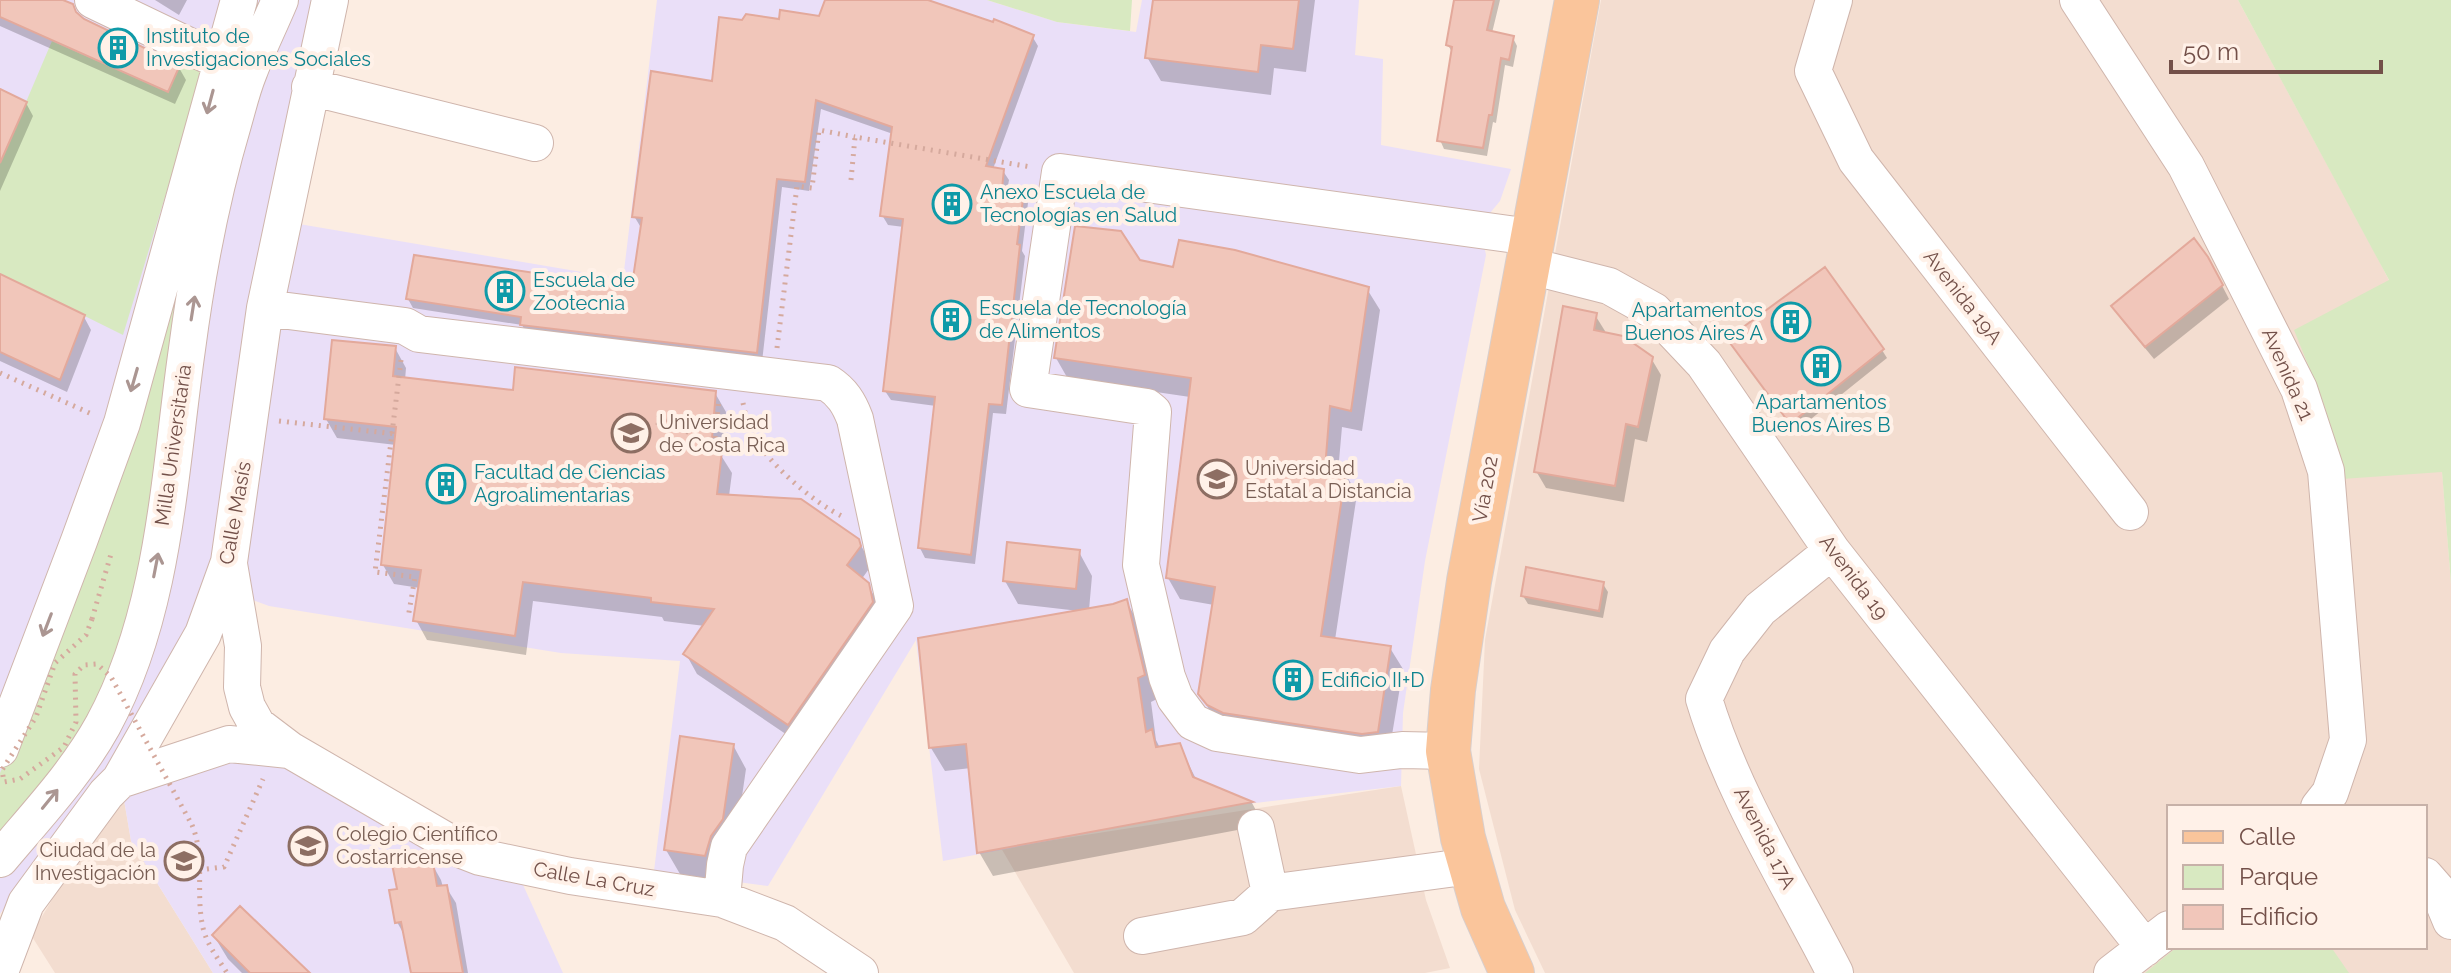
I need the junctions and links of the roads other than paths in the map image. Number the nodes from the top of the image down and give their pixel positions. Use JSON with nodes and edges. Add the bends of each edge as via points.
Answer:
{"nodes":[{"id":1,"x":93,"y":0,"type":"edge"},
{"id":2,"x":239,"y":0,"type":"edge"},
{"id":3,"x":280,"y":0,"type":"edge"},
{"id":4,"x":330,"y":0,"type":"edge"},
{"id":5,"x":1577,"y":0,"type":"edge"},
{"id":6,"x":1834,"y":0,"type":"edge"},
{"id":7,"x":2078,"y":0,"type":"edge"},
{"id":8,"x":234,"y":68,"type":"junction"},
{"id":9,"x":310,"y":87,"type":"junction"},
{"id":10,"x":535,"y":143,"type":"dead end"},
{"id":11,"x":1528,"y":251,"type":"junction"},
{"id":12,"x":265,"y":308,"type":"junction"},
{"id":13,"x":2130,"y":512,"type":"dead end"},
{"id":14,"x":1832,"y":551,"type":"junction"},
{"id":15,"x":229,"y":562,"type":"junction"},
{"id":16,"x":0,"y":749,"type":"edge"},
{"id":17,"x":283,"y":750,"type":"junction"},
{"id":18,"x":1448,"y":751,"type":"junction"},
{"id":19,"x":120,"y":780,"type":"junction"},
{"id":20,"x":2324,"y":800,"type":"edge"},
{"id":21,"x":1256,"y":828,"type":"dead end"},
{"id":22,"x":0,"y":859,"type":"edge"},
{"id":23,"x":1471,"y":866,"type":"junction"},
{"id":24,"x":2427,"y":878,"type":"edge"},
{"id":25,"x":1270,"y":893,"type":"junction"},
{"id":26,"x":722,"y":899,"type":"junction"},
{"id":27,"x":2451,"y":921,"type":"edge"},
{"id":28,"x":1142,"y":936,"type":"dead end"},
{"id":29,"x":2157,"y":938,"type":"edge"},
{"id":30,"x":0,"y":972,"type":"edge"},
{"id":31,"x":860,"y":973,"type":"edge"},
{"id":32,"x":1512,"y":973,"type":"edge"},
{"id":33,"x":1835,"y":973,"type":"edge"},
{"id":34,"x":2112,"y":973,"type":"edge"}],
"edges":[{"from":1,"to":8,"type":"street"},
{"from":2,"to":8,"type":"street","name":"Milla Universitaria"},
{"from":3,"to":8,"type":"street","name":"Milla Universitaria"},
{"from":4,"to":9,"type":"street","name":"Calle Masís"},
{"from":5,"to":11,"type":"main road","name":"Vía 202"},
{"from":6,"to":13,"type":"street","name":"Avenida 19A","via":[[1813,71],[1856,160]]},
{"from":7,"to":20,"type":"street","name":"Avenida 21","via":[[2186,166],[2299,389],[2326,471],[2348,740]]},
{"from":8,"to":16,"type":"street","name":"Milla Universitaria","one_way":true,"via":[[122,423]]},
{"from":22,"to":8,"type":"street","name":"Milla Universitaria","one_way":true,"via":[[96,735],[139,641],[157,559]]},
{"from":9,"to":10,"type":"street"},
{"from":9,"to":12,"type":"street","name":"Calle Masís"},
{"from":11,"to":14,"type":"street","name":"Avenida 19","via":[[1654,311],[1704,364]]},
{"from":11,"to":18,"type":"main road","name":"Vía 202","via":[[1469,581]]},
{"from":11,"to":18,"type":"street","name":"Avenida 19","via":[[1060,172],[1028,389],[1153,412],[1141,565],[1175,698],[1193,722],[1217,733],[1360,755]]},
{"from":12,"to":15,"type":"street","name":"Calle Masís"},
{"from":12,"to":26,"type":"street","via":[[405,326],[419,334],[828,383],[846,399],[855,419],[895,606],[729,847]]},
{"from":14,"to":29,"type":"street","name":"Avenida 19"},
{"from":14,"to":33,"type":"street","name":"Avenida 17A","via":[[1760,609],[1727,651],[1704,699],[1747,805]]},
{"from":15,"to":17,"type":"street","name":"Calle La Cruz","via":[[247,707]]},
{"from":15,"to":19,"type":"street","name":"Calle Masís","via":[[203,634]]},
{"from":17,"to":19,"type":"street","name":"Calle La Cruz","via":[[229,744]]},
{"from":17,"to":26,"type":"street","name":"Calle La Cruz","via":[[480,857]]},
{"from":18,"to":23,"type":"main road","name":"Vía 202"},
{"from":19,"to":30,"type":"street","name":"Calle Masís","via":[[26,903]]},
{"from":21,"to":25,"type":"street"},
{"from":23,"to":25,"type":"street"},
{"from":23,"to":32,"type":"main road","name":"Vía 202"},
{"from":24,"to":27,"type":"street"},
{"from":25,"to":28,"type":"street","via":[[1243,917]]},
{"from":26,"to":31,"type":"street","name":"Calle La Cruz","via":[[785,923]]},
{"from":29,"to":34,"type":"street"}]}
